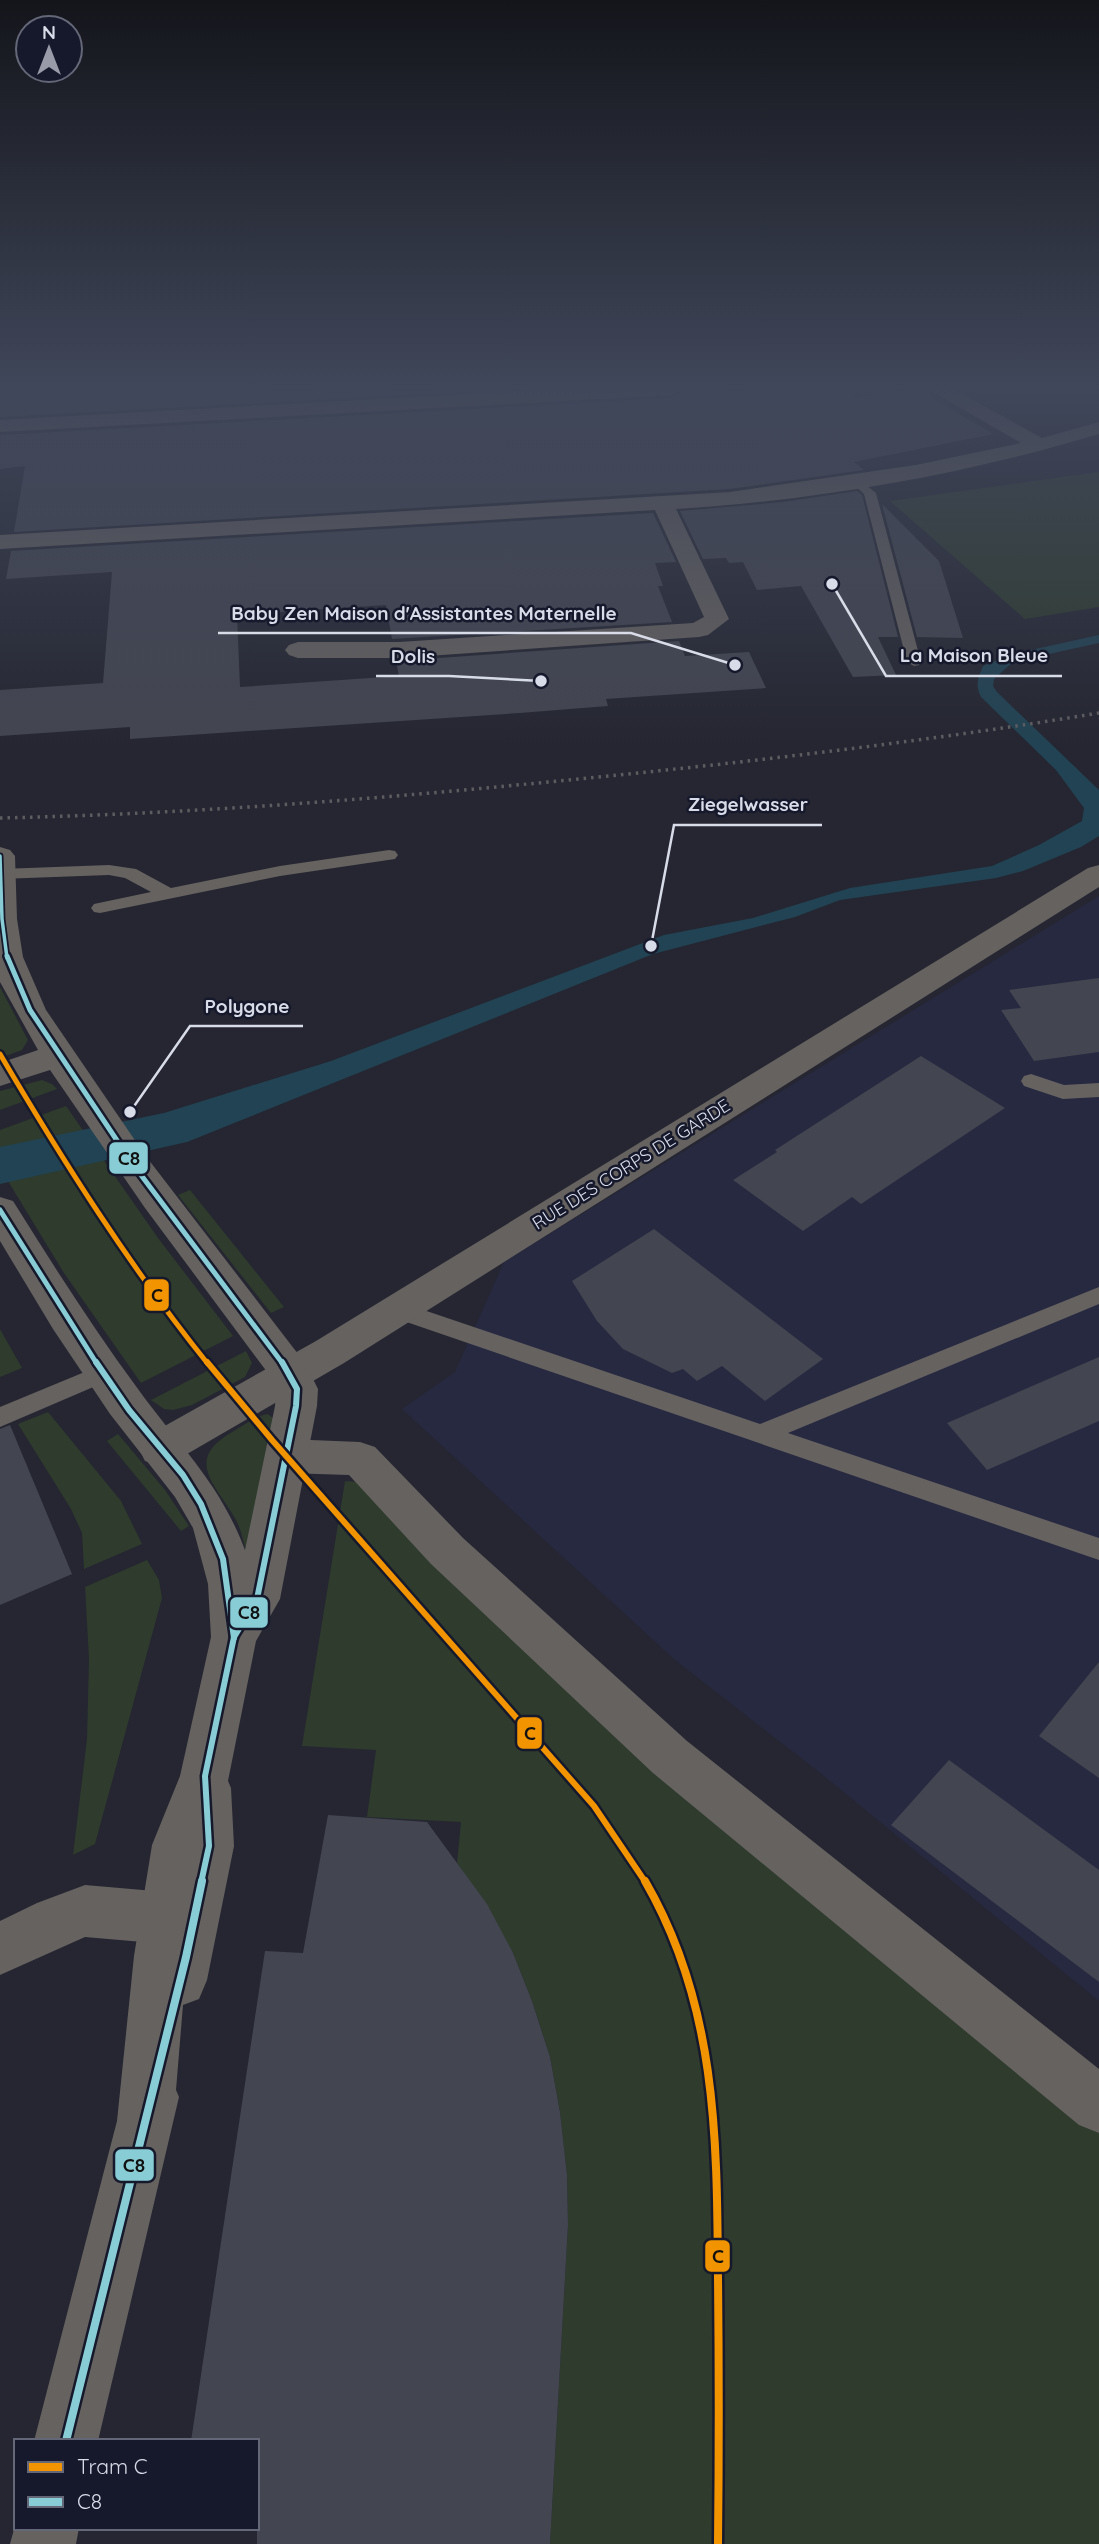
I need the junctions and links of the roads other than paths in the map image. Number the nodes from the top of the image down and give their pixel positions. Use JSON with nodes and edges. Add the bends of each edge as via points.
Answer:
{"nodes":[{"id":1,"x":598,"y":508,"type":"edge"},
{"id":2,"x":665,"y":508,"type":"edge"},
{"id":3,"x":874,"y":508,"type":"edge"},
{"id":4,"x":0,"y":542,"type":"edge"},
{"id":5,"x":298,"y":650,"type":"dead end"},
{"id":6,"x":914,"y":662,"type":"dead end"},
{"id":7,"x":389,"y":855,"type":"dead end"},
{"id":8,"x":0,"y":856,"type":"edge"},
{"id":9,"x":1,"y":874,"type":"edge"},
{"id":10,"x":1099,"y":874,"type":"edge"},
{"id":11,"x":169,"y":894,"type":"junction"},
{"id":12,"x":100,"y":908,"type":"dead end"},
{"id":13,"x":56,"y":1056,"type":"junction"},
{"id":14,"x":0,"y":1075,"type":"edge"},
{"id":15,"x":1031,"y":1081,"type":"dead end"},
{"id":16,"x":1099,"y":1090,"type":"edge"},
{"id":17,"x":0,"y":1210,"type":"edge"},
{"id":18,"x":1099,"y":1294,"type":"edge"},
{"id":19,"x":397,"y":1310,"type":"junction"},
{"id":20,"x":104,"y":1373,"type":"junction"},
{"id":21,"x":292,"y":1374,"type":"junction"},
{"id":22,"x":0,"y":1416,"type":"edge"},
{"id":23,"x":761,"y":1434,"type":"junction"},
{"id":24,"x":160,"y":1449,"type":"junction"},
{"id":25,"x":286,"y":1456,"type":"junction"},
{"id":26,"x":1099,"y":1549,"type":"edge"},
{"id":27,"x":234,"y":1637,"type":"junction"},
{"id":28,"x":205,"y":1776,"type":"junction"},
{"id":29,"x":166,"y":1918,"type":"junction"},
{"id":30,"x":0,"y":1949,"type":"edge"},
{"id":31,"x":1099,"y":2105,"type":"edge"},
{"id":32,"x":145,"y":2122,"type":"junction"},
{"id":33,"x":66,"y":2439,"type":"edge"}],
"edges":[{"from":1,"to":4,"type":"street"},
{"from":2,"to":5,"type":"street","via":[[717,619],[699,630],[399,650]]},
{"from":3,"to":6,"type":"lane"},
{"from":7,"to":11,"type":"lane","via":[[323,862]]},
{"from":8,"to":9,"type":"street"},
{"from":9,"to":11,"type":"lane","via":[[109,870],[130,873]]},
{"from":9,"to":13,"type":"street","via":[[7,957],[23,999]]},
{"from":10,"to":19,"type":"street","name":"RUE DES CORPS DE GARDE"},
{"from":11,"to":12,"type":"lane"},
{"from":13,"to":14,"type":"street"},
{"from":13,"to":21,"type":"street","via":[[143,1182]]},
{"from":15,"to":16,"type":"lane","via":[[1063,1091]]},
{"from":17,"to":20,"type":"street"},
{"from":18,"to":23,"type":"lane"},
{"from":19,"to":21,"type":"street","name":"RUE DES CORPS DE GARDE"},
{"from":19,"to":23,"type":"lane"},
{"from":20,"to":22,"type":"lane"},
{"from":20,"to":24,"type":"street"},
{"from":21,"to":24,"type":"street","name":"RUE DES CORPS DE GARDE"},
{"from":21,"to":25,"type":"street","via":[[296,1406]]},
{"from":23,"to":26,"type":"lane"},
{"from":24,"to":27,"type":"street","via":[[190,1485],[216,1533],[231,1584]]},
{"from":25,"to":27,"type":"street","via":[[257,1599]]},
{"from":25,"to":31,"type":"street","via":[[360,1460],[447,1551],[670,1757]]},
{"from":27,"to":28,"type":"street"},
{"from":28,"to":29,"type":"street","via":[[177,1845]]},
{"from":28,"to":32,"type":"street","via":[[208,1846]]},
{"from":29,"to":30,"type":"street","via":[[85,1911]]},
{"from":29,"to":32,"type":"street"},
{"from":32,"to":33,"type":"street"}]}
